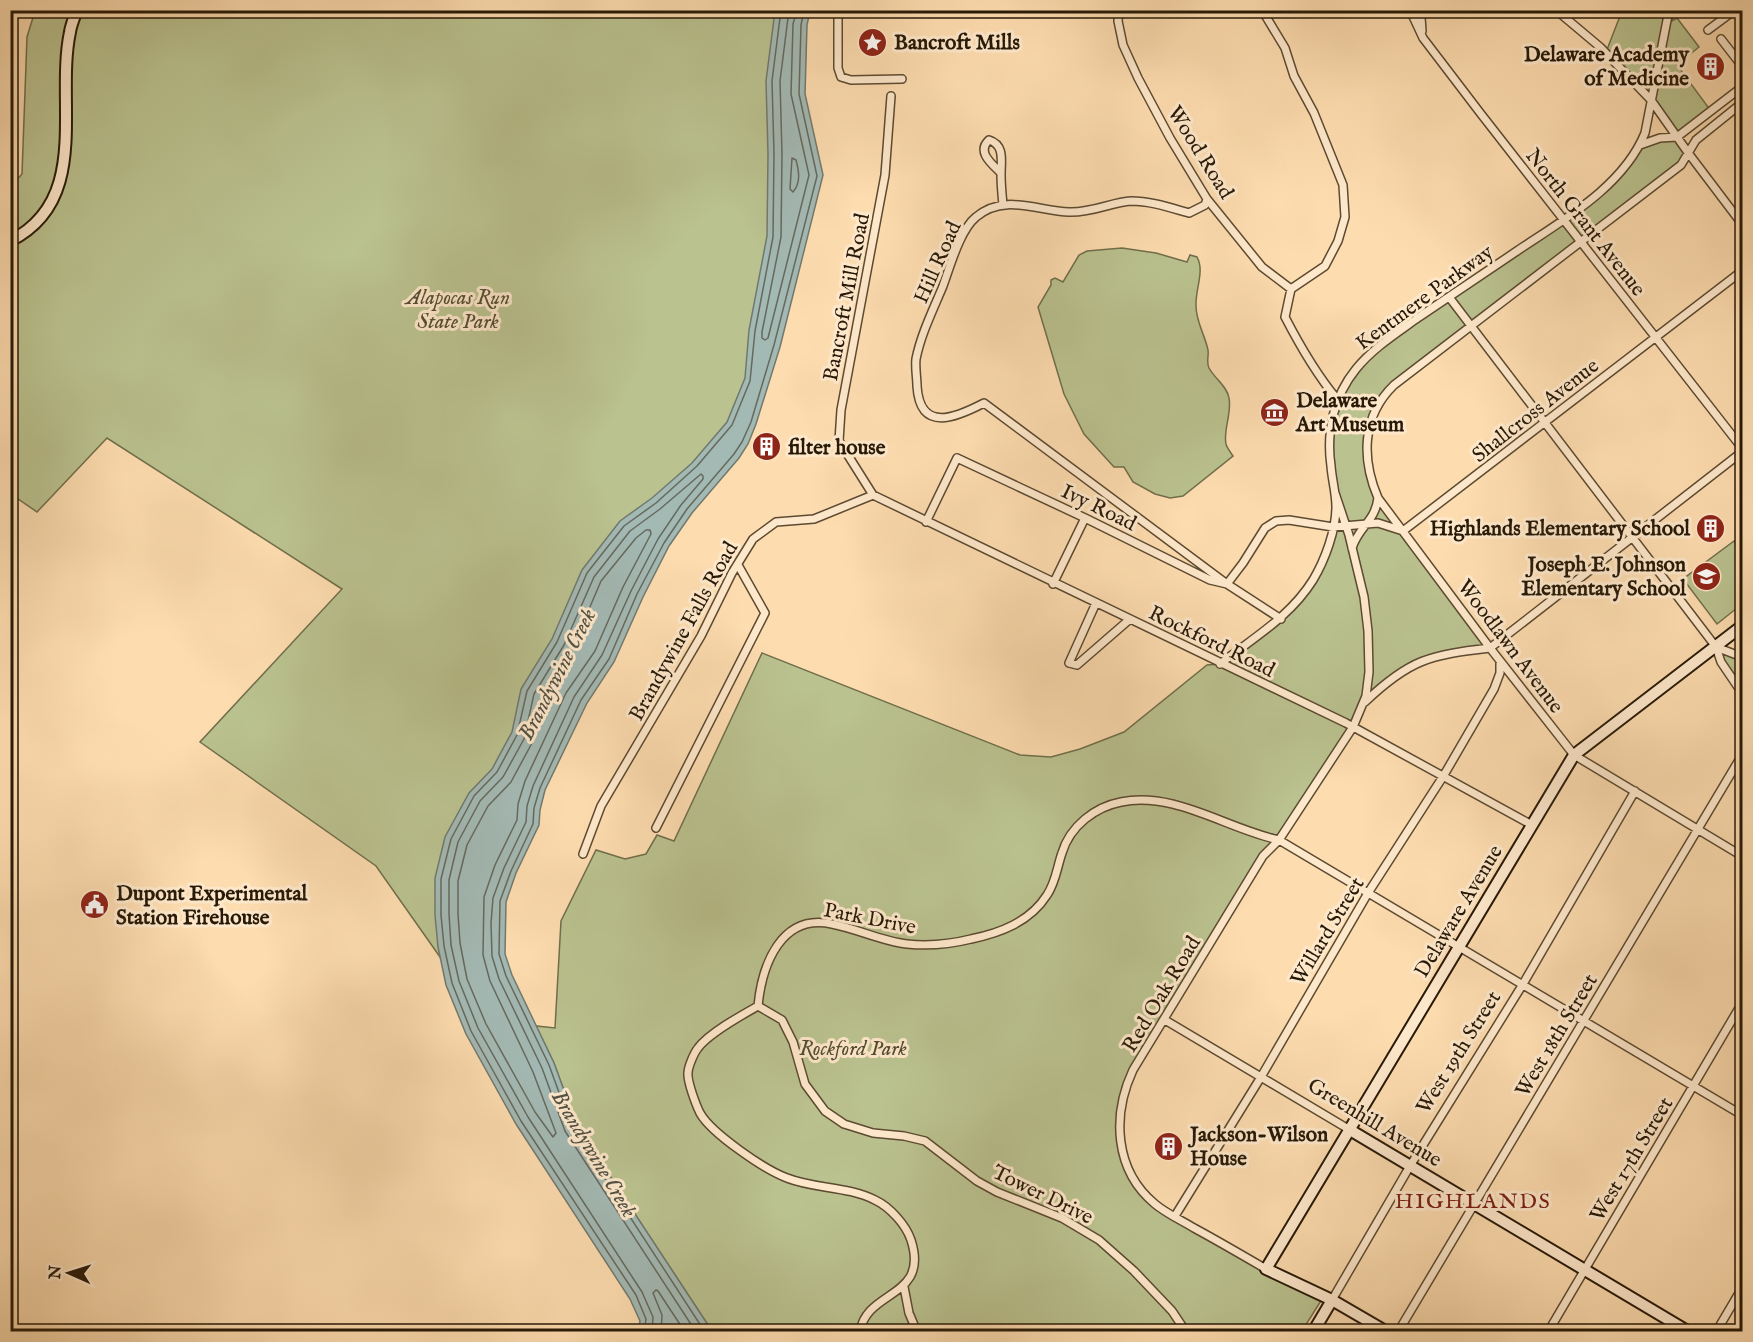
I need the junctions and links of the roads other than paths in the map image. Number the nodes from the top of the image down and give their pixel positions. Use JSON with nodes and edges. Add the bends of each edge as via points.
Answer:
{"nodes":[{"id":1,"x":77,"y":10,"type":"edge"},
{"id":2,"x":838,"y":10,"type":"edge"},
{"id":3,"x":1119,"y":10,"type":"edge"},
{"id":4,"x":1262,"y":10,"type":"edge"},
{"id":5,"x":1410,"y":10,"type":"edge"},
{"id":6,"x":1424,"y":10,"type":"edge"},
{"id":7,"x":1556,"y":10,"type":"edge"},
{"id":8,"x":1669,"y":10,"type":"edge"},
{"id":9,"x":1735,"y":10,"type":"edge"},
{"id":10,"x":1708,"y":30,"type":"dead end"},
{"id":11,"x":1423,"y":38,"type":"junction"},
{"id":12,"x":1721,"y":39,"type":"dead end"},
{"id":13,"x":1743,"y":66,"type":"edge"},
{"id":14,"x":902,"y":79,"type":"dead end"},
{"id":15,"x":1743,"y":87,"type":"edge"},
{"id":16,"x":891,"y":96,"type":"dead end"},
{"id":17,"x":1651,"y":100,"type":"junction"},
{"id":18,"x":1743,"y":103,"type":"edge"},
{"id":19,"x":1677,"y":137,"type":"junction"},
{"id":20,"x":1640,"y":145,"type":"junction"},
{"id":21,"x":1689,"y":154,"type":"junction"},
{"id":22,"x":1001,"y":174,"type":"dead end"},
{"id":23,"x":1207,"y":199,"type":"junction"},
{"id":24,"x":1002,"y":205,"type":"junction"},
{"id":25,"x":1563,"y":220,"type":"junction"},
{"id":26,"x":1743,"y":224,"type":"edge"},
{"id":27,"x":10,"y":241,"type":"edge"},
{"id":28,"x":1581,"y":242,"type":"junction"},
{"id":29,"x":1743,"y":271,"type":"edge"},
{"id":30,"x":1291,"y":289,"type":"junction"},
{"id":31,"x":1449,"y":297,"type":"junction"},
{"id":32,"x":1471,"y":326,"type":"junction"},
{"id":33,"x":1655,"y":337,"type":"junction"},
{"id":34,"x":1337,"y":399,"type":"junction"},
{"id":35,"x":1545,"y":423,"type":"junction"},
{"id":36,"x":1743,"y":450,"type":"edge"},
{"id":37,"x":1335,"y":493,"type":"junction"},
{"id":38,"x":873,"y":495,"type":"junction"},
{"id":39,"x":1378,"y":498,"type":"junction"},
{"id":40,"x":1085,"y":518,"type":"junction"},
{"id":41,"x":926,"y":522,"type":"junction"},
{"id":42,"x":1368,"y":524,"type":"junction"},
{"id":43,"x":1333,"y":526,"type":"junction"},
{"id":44,"x":1347,"y":526,"type":"junction"},
{"id":45,"x":1403,"y":531,"type":"junction"},
{"id":46,"x":1632,"y":537,"type":"junction"},
{"id":47,"x":1352,"y":548,"type":"junction"},
{"id":48,"x":738,"y":565,"type":"junction"},
{"id":49,"x":1053,"y":584,"type":"junction"},
{"id":50,"x":1227,"y":584,"type":"junction"},
{"id":51,"x":1096,"y":603,"type":"junction"},
{"id":52,"x":1130,"y":619,"type":"junction"},
{"id":53,"x":1281,"y":619,"type":"junction"},
{"id":54,"x":1743,"y":626,"type":"edge"},
{"id":55,"x":1716,"y":647,"type":"junction"},
{"id":56,"x":1490,"y":648,"type":"junction"},
{"id":57,"x":1743,"y":657,"type":"edge"},
{"id":58,"x":1500,"y":662,"type":"junction"},
{"id":59,"x":1220,"y":664,"type":"junction"},
{"id":60,"x":1743,"y":693,"type":"edge"},
{"id":61,"x":1364,"y":704,"type":"junction"},
{"id":62,"x":1353,"y":727,"type":"junction"},
{"id":63,"x":1574,"y":755,"type":"junction"},
{"id":64,"x":1743,"y":755,"type":"edge"},
{"id":65,"x":1444,"y":776,"type":"junction"},
{"id":66,"x":1635,"y":791,"type":"junction"},
{"id":67,"x":1532,"y":825,"type":"junction"},
{"id":68,"x":656,"y":828,"type":"dead end"},
{"id":69,"x":1698,"y":829,"type":"junction"},
{"id":70,"x":1279,"y":840,"type":"junction"},
{"id":71,"x":583,"y":854,"type":"dead end"},
{"id":72,"x":1743,"y":856,"type":"edge"},
{"id":73,"x":1368,"y":893,"type":"junction"},
{"id":74,"x":1459,"y":947,"type":"junction"},
{"id":75,"x":1523,"y":984,"type":"junction"},
{"id":76,"x":1743,"y":1003,"type":"edge"},
{"id":77,"x":758,"y":1006,"type":"junction"},
{"id":78,"x":1165,"y":1020,"type":"junction"},
{"id":79,"x":1584,"y":1020,"type":"junction"},
{"id":80,"x":1261,"y":1077,"type":"junction"},
{"id":81,"x":1694,"y":1085,"type":"junction"},
{"id":82,"x":1743,"y":1115,"type":"edge"},
{"id":83,"x":1350,"y":1130,"type":"junction"},
{"id":84,"x":1410,"y":1166,"type":"junction"},
{"id":85,"x":1474,"y":1204,"type":"junction"},
{"id":86,"x":1175,"y":1216,"type":"junction"},
{"id":87,"x":1266,"y":1269,"type":"junction"},
{"id":88,"x":1584,"y":1270,"type":"junction"},
{"id":89,"x":904,"y":1287,"type":"junction"},
{"id":90,"x":1743,"y":1288,"type":"edge"},
{"id":91,"x":1332,"y":1300,"type":"junction"},
{"id":92,"x":860,"y":1332,"type":"edge"},
{"id":93,"x":917,"y":1332,"type":"edge"},
{"id":94,"x":1186,"y":1332,"type":"edge"},
{"id":95,"x":1313,"y":1332,"type":"edge"},
{"id":96,"x":1387,"y":1332,"type":"edge"},
{"id":97,"x":1398,"y":1332,"type":"edge"},
{"id":98,"x":1548,"y":1332,"type":"edge"},
{"id":99,"x":1689,"y":1332,"type":"edge"},
{"id":100,"x":1716,"y":1332,"type":"edge"}],
"edges":[{"from":1,"to":27,"type":"street","via":[[67,54],[63,174],[39,220]]},
{"from":2,"to":14,"type":"street","via":[[841,76],[851,80]]},
{"from":3,"to":23,"type":"street","name":"Wood Road","via":[[1123,45],[1138,78]]},
{"from":4,"to":30,"type":"street","via":[[1285,48],[1343,185],[1345,217],[1338,241],[1325,266]]},
{"from":5,"to":11,"type":"street","name":"North Grant Avenue"},
{"from":6,"to":11,"type":"street","via":[[1420,17]]},
{"from":7,"to":17,"type":"street","via":[[1600,47]]},
{"from":8,"to":17,"type":"street","name":"Kentmere Parkway"},
{"from":9,"to":10,"type":"street"},
{"from":11,"to":25,"type":"street","name":"North Grant Avenue"},
{"from":12,"to":13,"type":"street"},
{"from":15,"to":19,"type":"street"},
{"from":16,"to":38,"type":"street","name":"Bancroft Mill Road","via":[[885,175],[841,410],[839,441]]},
{"from":17,"to":19,"type":"street"},
{"from":17,"to":20,"type":"street","name":"Kentmere Parkway"},
{"from":18,"to":21,"type":"street","via":[[1696,140]]},
{"from":19,"to":20,"type":"street"},
{"from":19,"to":21,"type":"street"},
{"from":20,"to":25,"type":"street","name":"Kentmere Parkway","via":[[1613,179]]},
{"from":21,"to":26,"type":"street"},
{"from":21,"to":28,"type":"street","via":[[1684,163]]},
{"from":22,"to":24,"type":"street"},
{"from":23,"to":24,"type":"street","name":"Hill Road","via":[[1205,205],[1189,213],[1130,201],[1068,212]]},
{"from":23,"to":30,"type":"street","name":"Wood Road","via":[[1262,267]]},
{"from":24,"to":50,"type":"street","name":"Hill Road","via":[[976,217],[959,245],[921,342],[916,362],[918,396],[923,408],[933,417],[951,418],[984,403]]},
{"from":25,"to":28,"type":"street","name":"North Grant Avenue"},
{"from":25,"to":31,"type":"street","name":"Kentmere Parkway"},
{"from":28,"to":32,"type":"street"},
{"from":28,"to":33,"type":"street","name":"North Grant Avenue"},
{"from":29,"to":33,"type":"street","name":"Shallcross Avenue"},
{"from":30,"to":34,"type":"street","via":[[1285,317],[1299,345]]},
{"from":31,"to":32,"type":"street"},
{"from":31,"to":34,"type":"street","name":"Kentmere Parkway","via":[[1363,361]]},
{"from":32,"to":35,"type":"street"},
{"from":32,"to":39,"type":"street","name":"Woodlawn Avenue","via":[[1394,385],[1374,412],[1367,434],[1367,465]]},
{"from":33,"to":35,"type":"street","name":"Shallcross Avenue"},
{"from":33,"to":36,"type":"street","name":"North Grant Avenue"},
{"from":34,"to":37,"type":"street","name":"Kentmere Parkway","via":[[1330,435]]},
{"from":35,"to":45,"type":"street","name":"Shallcross Avenue"},
{"from":35,"to":46,"type":"street"},
{"from":36,"to":46,"type":"street"},
{"from":37,"to":43,"type":"street","name":"Kentmere Parkway"},
{"from":37,"to":44,"type":"street","name":"Red Oak Road"},
{"from":38,"to":41,"type":"street","name":"Rockford Road"},
{"from":38,"to":48,"type":"street","name":"Brandywine Falls Road","via":[[814,519],[776,522],[753,539]]},
{"from":39,"to":42,"type":"street"},
{"from":39,"to":45,"type":"street","name":"Woodlawn Avenue"},
{"from":40,"to":41,"type":"street","name":"Ivy Road","via":[[957,458]]},
{"from":40,"to":49,"type":"street"},
{"from":40,"to":50,"type":"street","name":"Ivy Road","via":[[1210,580]]},
{"from":41,"to":49,"type":"street","name":"Rockford Road"},
{"from":42,"to":44,"type":"street"},
{"from":42,"to":45,"type":"street"},
{"from":42,"to":47,"type":"street","via":[[1359,532]]},
{"from":43,"to":44,"type":"street"},
{"from":43,"to":50,"type":"street","via":[[1276,521],[1265,528]]},
{"from":43,"to":53,"type":"street","name":"Kentmere Parkway","via":[[1315,578]]},
{"from":44,"to":47,"type":"street","name":"Red Oak Road"},
{"from":45,"to":56,"type":"street","name":"Woodlawn Avenue"},
{"from":46,"to":55,"type":"street"},
{"from":46,"to":56,"type":"street"},
{"from":47,"to":61,"type":"street","name":"Red Oak Road","via":[[1368,631],[1369,672]]},
{"from":48,"to":68,"type":"street","via":[[765,613]]},
{"from":48,"to":71,"type":"street","name":"Brandywine Falls Road","via":[[601,806]]},
{"from":49,"to":51,"type":"street","name":"Rockford Road"},
{"from":50,"to":53,"type":"street"},
{"from":51,"to":52,"type":"street","name":"Rockford Road"},
{"from":51,"to":52,"type":"street","via":[[1069,663],[1077,665]]},
{"from":52,"to":59,"type":"street","name":"Rockford Road"},
{"from":53,"to":59,"type":"street","name":"Kentmere Parkway"},
{"from":54,"to":55,"type":"street","name":"Delaware Avenue"},
{"from":55,"to":57,"type":"street"},
{"from":55,"to":60,"type":"street","via":[[1721,662]]},
{"from":55,"to":63,"type":"street","name":"Delaware Avenue"},
{"from":56,"to":58,"type":"street","name":"Woodlawn Avenue"},
{"from":56,"to":61,"type":"street","name":"Red Oak Road","via":[[1417,662]]},
{"from":58,"to":63,"type":"street","name":"Woodlawn Avenue"},
{"from":58,"to":65,"type":"street","name":"Willard Street","via":[[1494,688]]},
{"from":59,"to":62,"type":"street","name":"Rockford Road"},
{"from":61,"to":62,"type":"street","name":"Red Oak Road"},
{"from":62,"to":65,"type":"street","name":"Rockford Road"},
{"from":62,"to":70,"type":"street","name":"Red Oak Road"},
{"from":63,"to":66,"type":"street","name":"Woodlawn Avenue"},
{"from":63,"to":67,"type":"street","name":"Delaware Avenue"},
{"from":64,"to":69,"type":"street","name":"West 18th Street"},
{"from":65,"to":67,"type":"street","name":"Rockford Road"},
{"from":65,"to":73,"type":"street","name":"Willard Street"},
{"from":66,"to":69,"type":"street","name":"Woodlawn Avenue"},
{"from":66,"to":75,"type":"street","name":"West 19th Street"},
{"from":67,"to":74,"type":"street","name":"Delaware Avenue"},
{"from":69,"to":72,"type":"street","name":"Woodlawn Avenue"},
{"from":69,"to":79,"type":"street","name":"West 18th Street"},
{"from":70,"to":73,"type":"street","name":"Park Drive"},
{"from":70,"to":77,"type":"street","name":"Park Drive","via":[[1162,801],[1132,800],[1107,806],[1073,831],[1062,851],[1053,887],[1038,908],[1021,921],[970,939],[917,945],[832,924],[801,926],[786,935],[774,950],[760,983]]},
{"from":70,"to":78,"type":"street","name":"Red Oak Road","via":[[1263,856]]},
{"from":73,"to":74,"type":"street","name":"Park Drive"},
{"from":73,"to":80,"type":"street","name":"Willard Street"},
{"from":74,"to":75,"type":"street","name":"Park Drive"},
{"from":74,"to":83,"type":"street","name":"Delaware Avenue"},
{"from":75,"to":79,"type":"street","name":"Park Drive"},
{"from":75,"to":84,"type":"street","name":"West 19th Street"},
{"from":76,"to":81,"type":"street","name":"West 17th Street"},
{"from":77,"to":89,"type":"street","via":[[727,1024],[698,1048],[687,1074],[701,1114],[765,1168],[788,1179],[876,1200],[887,1208],[910,1239],[914,1260]]},
{"from":77,"to":94,"type":"street","name":"Tower Drive","via":[[782,1020],[805,1084],[825,1111],[844,1124],[873,1133],[925,1141],[997,1192],[1062,1218],[1100,1240],[1172,1311]]},
{"from":78,"to":80,"type":"street","name":"Greenhill Avenue"},
{"from":78,"to":86,"type":"street","name":"Red Oak Road","via":[[1129,1080],[1119,1127],[1122,1149],[1134,1179],[1154,1203]]},
{"from":79,"to":81,"type":"street","name":"Park Drive"},
{"from":79,"to":85,"type":"street","name":"West 18th Street"},
{"from":80,"to":83,"type":"street","name":"Greenhill Avenue"},
{"from":80,"to":86,"type":"street","name":"Willard Street"},
{"from":81,"to":82,"type":"street","name":"Park Drive"},
{"from":81,"to":88,"type":"street","name":"West 17th Street"},
{"from":83,"to":84,"type":"street","name":"Greenhill Avenue"},
{"from":83,"to":87,"type":"street","name":"Delaware Avenue"},
{"from":84,"to":85,"type":"street","name":"Greenhill Avenue"},
{"from":84,"to":91,"type":"street","name":"West 19th Street"},
{"from":85,"to":88,"type":"street","name":"Greenhill Avenue"},
{"from":85,"to":97,"type":"street","name":"West 18th Street"},
{"from":86,"to":87,"type":"street","name":"Red Oak Road"},
{"from":87,"to":91,"type":"street"},
{"from":88,"to":98,"type":"street","name":"West 17th Street"},
{"from":88,"to":99,"type":"street","name":"Greenhill Avenue"},
{"from":89,"to":92,"type":"street","via":[[870,1310]]},
{"from":89,"to":93,"type":"street"},
{"from":90,"to":100,"type":"street"},
{"from":91,"to":95,"type":"street","name":"West 19th Street"},
{"from":91,"to":96,"type":"street"}]}
